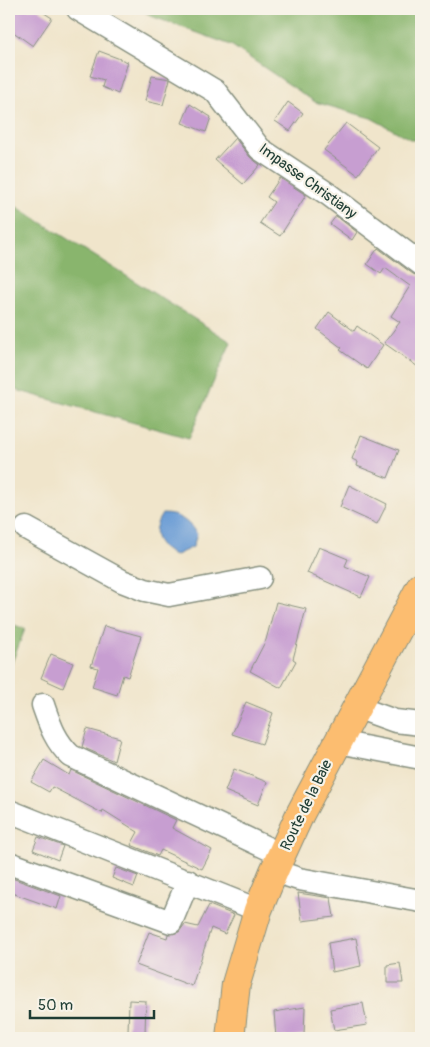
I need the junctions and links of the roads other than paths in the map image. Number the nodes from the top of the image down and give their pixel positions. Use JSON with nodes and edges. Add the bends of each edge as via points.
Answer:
{"nodes":[{"id":1,"x":78,"y":9,"type":"edge"},
{"id":2,"x":421,"y":264,"type":"edge"},
{"id":3,"x":26,"y":528,"type":"dead end"},
{"id":4,"x":260,"y":578,"type":"dead end"},
{"id":5,"x":421,"y":586,"type":"edge"},
{"id":6,"x":43,"y":705,"type":"dead end"},
{"id":7,"x":356,"y":707,"type":"junction"},
{"id":8,"x":421,"y":724,"type":"edge"},
{"id":9,"x":338,"y":742,"type":"junction"},
{"id":10,"x":421,"y":758,"type":"edge"},
{"id":11,"x":9,"y":810,"type":"edge"},
{"id":12,"x":9,"y":863,"type":"edge"},
{"id":13,"x":278,"y":863,"type":"junction"},
{"id":14,"x":188,"y":881,"type":"junction"},
{"id":15,"x":421,"y":901,"type":"edge"},
{"id":16,"x":258,"y":910,"type":"junction"},
{"id":17,"x":230,"y":1038,"type":"edge"}],
"edges":[{"from":1,"to":2,"type":"street","name":"Impasse Christiany","via":[[215,91],[260,150],[328,194]]},
{"from":3,"to":4,"type":"street","via":[[122,581],[145,590],[169,595]]},
{"from":5,"to":7,"type":"main road","name":"Route de la Baie"},
{"from":6,"to":13,"type":"street","via":[[54,736],[71,756]]},
{"from":7,"to":8,"type":"street","via":[[395,721]]},
{"from":7,"to":9,"type":"main road","name":"Route de la Baie"},
{"from":9,"to":10,"type":"street"},
{"from":9,"to":13,"type":"main road","name":"Route de la Baie"},
{"from":11,"to":14,"type":"street"},
{"from":12,"to":14,"type":"street","via":[[171,922]]},
{"from":13,"to":15,"type":"street","via":[[299,879]]},
{"from":13,"to":16,"type":"main road","name":"Route de la Baie"},
{"from":14,"to":16,"type":"street"},
{"from":16,"to":17,"type":"main road","name":"Route de la Baie","via":[[236,984]]}]}
